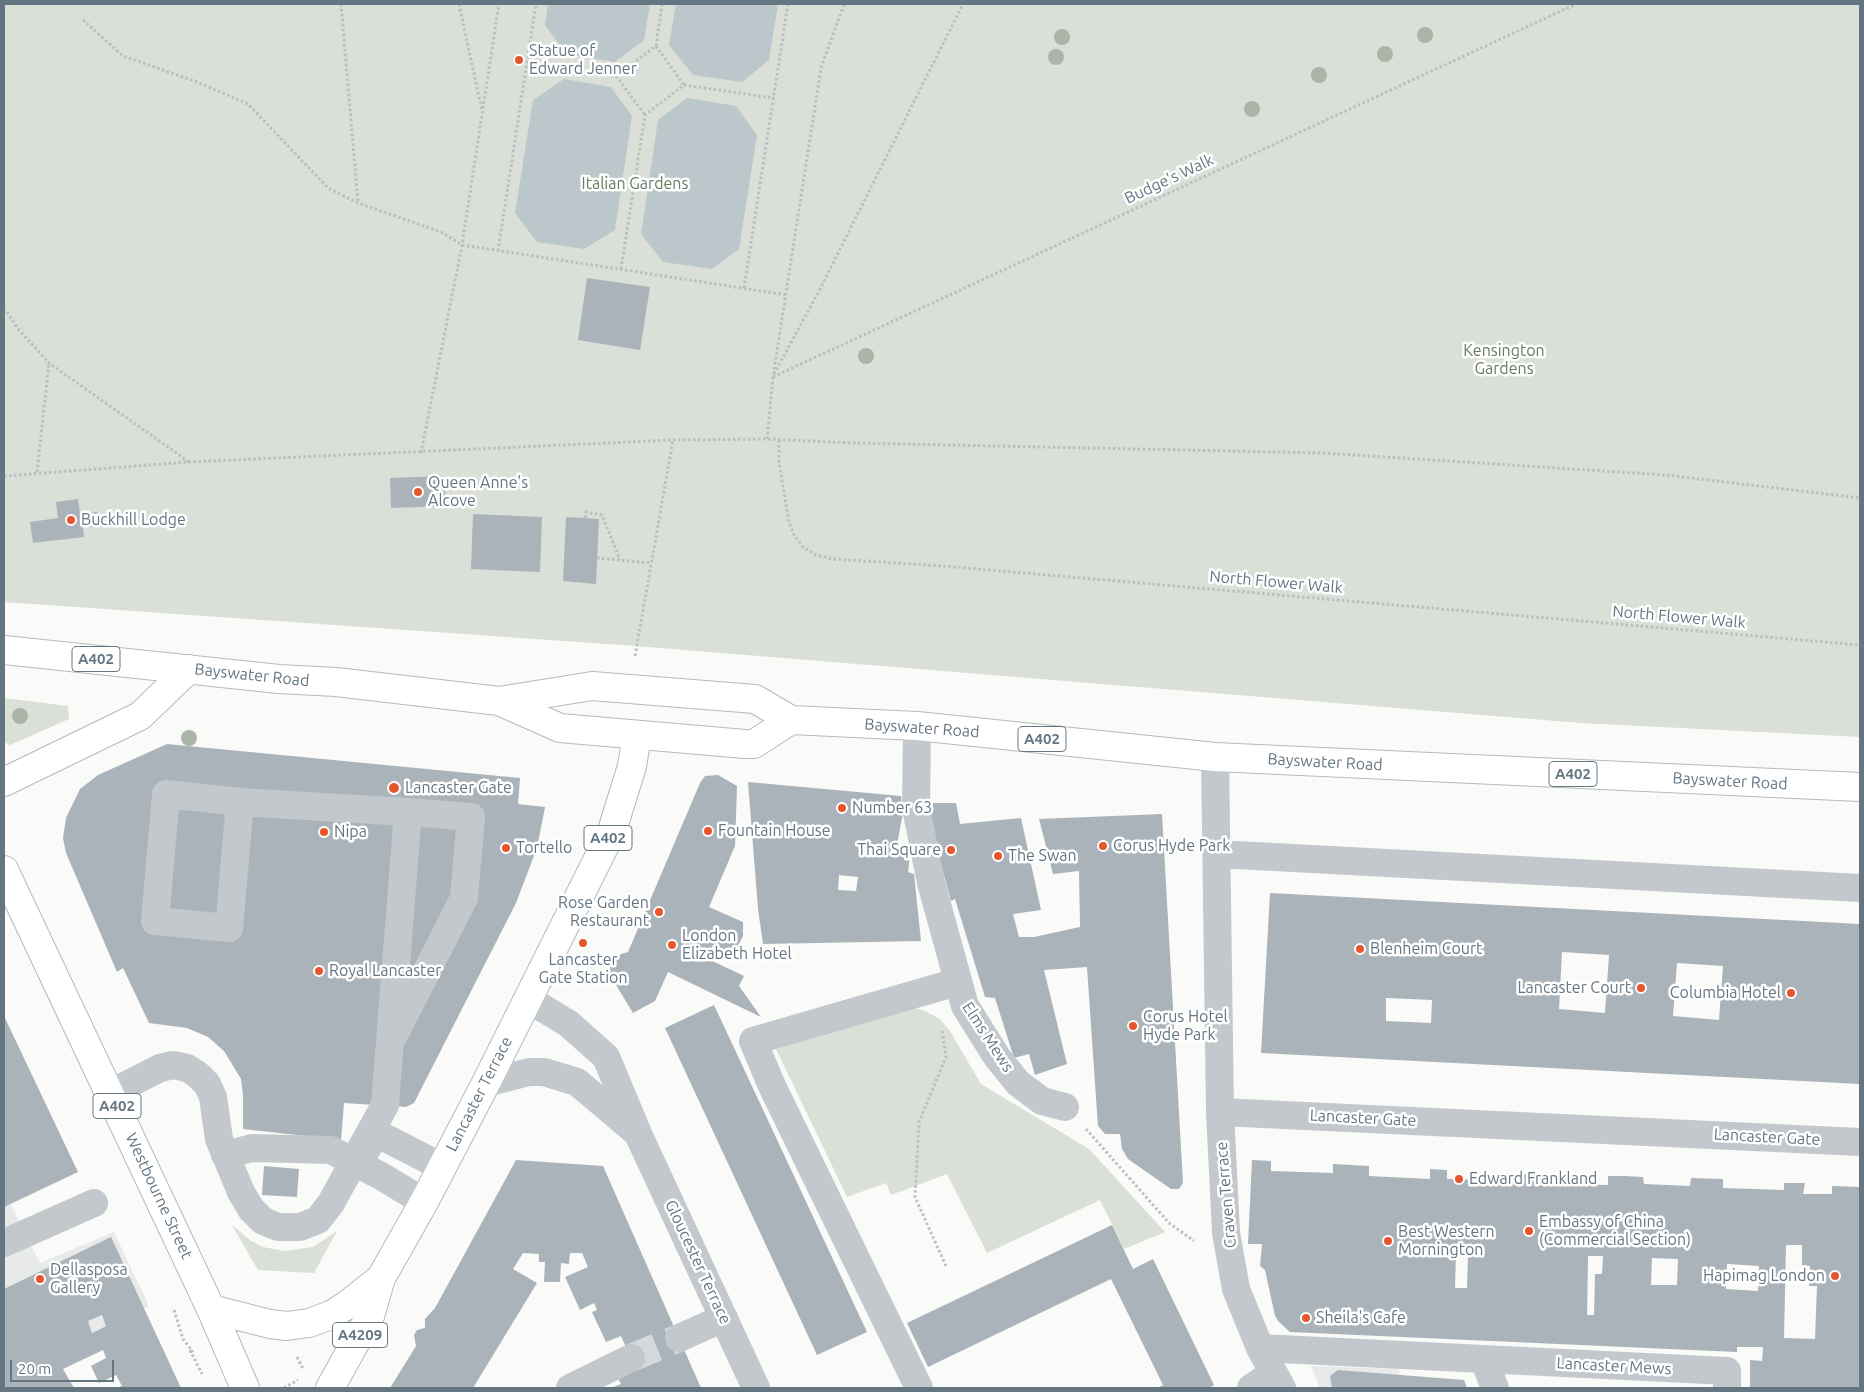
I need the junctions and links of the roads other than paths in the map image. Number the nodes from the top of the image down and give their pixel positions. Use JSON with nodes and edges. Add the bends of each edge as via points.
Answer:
{"nodes":[{"id":1,"x":4,"y":650,"type":"edge"},
{"id":2,"x":189,"y":669,"type":"junction"},
{"id":3,"x":499,"y":701,"type":"junction"},
{"id":4,"x":791,"y":720,"type":"junction"},
{"id":5,"x":917,"y":726,"type":"junction"},
{"id":6,"x":637,"y":735,"type":"junction"},
{"id":7,"x":1215,"y":757,"type":"junction"},
{"id":8,"x":4,"y":782,"type":"edge"},
{"id":9,"x":1860,"y":787,"type":"edge"},
{"id":10,"x":245,"y":802,"type":"junction"},
{"id":11,"x":408,"y":812,"type":"junction"},
{"id":12,"x":1217,"y":854,"type":"junction"},
{"id":13,"x":4,"y":870,"type":"edge"},
{"id":14,"x":1860,"y":888,"type":"edge"},
{"id":15,"x":946,"y":985,"type":"junction"},
{"id":16,"x":528,"y":999,"type":"junction"},
{"id":17,"x":390,"y":1043,"type":"junction"},
{"id":18,"x":486,"y":1083,"type":"junction"},
{"id":19,"x":110,"y":1093,"type":"junction"},
{"id":20,"x":1065,"y":1107,"type":"road end"},
{"id":21,"x":1220,"y":1112,"type":"junction"},
{"id":22,"x":640,"y":1136,"type":"junction"},
{"id":23,"x":1860,"y":1142,"type":"edge"},
{"id":24,"x":225,"y":1155,"type":"junction"},
{"id":25,"x":358,"y":1165,"type":"junction"},
{"id":26,"x":442,"y":1167,"type":"junction"},
{"id":27,"x":94,"y":1202,"type":"dead end"},
{"id":28,"x":424,"y":1202,"type":"junction"},
{"id":29,"x":4,"y":1243,"type":"edge"},
{"id":30,"x":381,"y":1278,"type":"junction"},
{"id":31,"x":211,"y":1309,"type":"junction"},
{"id":32,"x":724,"y":1318,"type":"junction"},
{"id":33,"x":679,"y":1338,"type":"tunnel mouth"},
{"id":34,"x":1260,"y":1348,"type":"junction"},
{"id":35,"x":631,"y":1358,"type":"tunnel mouth"},
{"id":36,"x":1484,"y":1360,"type":"junction"},
{"id":37,"x":1278,"y":1381,"type":"edge"},
{"id":38,"x":245,"y":1388,"type":"edge"},
{"id":39,"x":330,"y":1388,"type":"edge"},
{"id":40,"x":570,"y":1388,"type":"edge"},
{"id":41,"x":756,"y":1388,"type":"edge"},
{"id":42,"x":919,"y":1388,"type":"edge"},
{"id":43,"x":1251,"y":1388,"type":"edge"},
{"id":44,"x":1495,"y":1388,"type":"edge"},
{"id":45,"x":1727,"y":1388,"type":"edge"}],
"edges":[{"from":1,"to":2,"type":"main road","name":"Bayswater Road","number":"A402"},
{"from":2,"to":3,"type":"main road","name":"Bayswater Road","number":"A402"},
{"from":2,"to":8,"type":"main road","via":[[140,716]]},
{"from":3,"to":4,"type":"main road","name":"Bayswater Road","number":"A402","via":[[592,686],[755,699]]},
{"from":3,"to":6,"type":"main road","name":"Bayswater Road","number":"A402","via":[[560,728]]},
{"from":4,"to":5,"type":"main road","name":"Bayswater Road","number":"A402"},
{"from":4,"to":6,"type":"main road","name":"Bayswater Road","number":"A402","via":[[754,744]]},
{"from":5,"to":7,"type":"main road","name":"Bayswater Road","number":"A402"},
{"from":5,"to":15,"type":"street","name":"Elms Mews","via":[[916,808]]},
{"from":6,"to":16,"type":"main road","name":"Lancaster Terrace","number":"A402","via":[[630,774],[612,831]]},
{"from":7,"to":9,"type":"main road","name":"Bayswater Road","number":"A402"},
{"from":7,"to":12,"type":"street"},
{"from":10,"to":10,"type":"street","via":[[166,794],[154,921],[229,928]]},
{"from":10,"to":11,"type":"street"},
{"from":11,"to":17,"type":"street"},
{"from":11,"to":17,"type":"street","via":[[471,817],[464,898]]},
{"from":12,"to":14,"type":"street"},
{"from":12,"to":21,"type":"street"},
{"from":13,"to":19,"type":"main road","name":"Westbourne Street","number":"A402"},
{"from":15,"to":20,"type":"street","name":"Elms Mews","via":[[965,1006],[996,1057],[1018,1083],[1042,1101]]},
{"from":15,"to":42,"type":"street","via":[[753,1041]]},
{"from":16,"to":18,"type":"main road","name":"Lancaster Terrace","number":"A402"},
{"from":16,"to":22,"type":"street","name":"Gloucester Terrace","via":[[569,1024],[606,1057]]},
{"from":17,"to":24,"type":"street","bridge":true,"via":[[385,1105],[332,1203],[318,1220],[300,1227],[278,1228],[263,1221],[241,1192]]},
{"from":18,"to":22,"type":"street","name":"Gloucester Terrace","via":[[529,1072],[544,1072],[578,1082]]},
{"from":18,"to":26,"type":"main road","name":"Lancaster Terrace","number":"A402"},
{"from":19,"to":24,"type":"street","via":[[160,1068],[173,1065],[187,1068],[207,1084],[213,1097],[218,1139]]},
{"from":19,"to":31,"type":"main road","name":"Westbourne Street","number":"A402"},
{"from":21,"to":23,"type":"street","name":"Lancaster Gate"},
{"from":21,"to":34,"type":"street","name":"Craven Terrace","via":[[1226,1233],[1236,1288]]},
{"from":22,"to":32,"type":"street","name":"Gloucester Terrace"},
{"from":24,"to":25,"type":"street","via":[[252,1148],[331,1150]]},
{"from":25,"to":26,"type":"street","via":[[376,1133]]},
{"from":25,"to":28,"type":"street"},
{"from":26,"to":28,"type":"main road","name":"Lancaster Terrace","number":"A402"},
{"from":27,"to":29,"type":"street"},
{"from":28,"to":30,"type":"main road","name":"Lancaster Terrace","number":"A402"},
{"from":30,"to":31,"type":"main road","name":"Lancaster Terrace","number":"A402","via":[[347,1305],[309,1323],[270,1324]]},
{"from":30,"to":39,"type":"main road","number":"A4209","via":[[370,1316]]},
{"from":31,"to":38,"type":"main road","name":"Westbourne Street"},
{"from":32,"to":33,"type":"street"},
{"from":32,"to":41,"type":"street","name":"Gloucester Terrace"},
{"from":34,"to":36,"type":"street","name":"Lancaster Mews"},
{"from":34,"to":37,"type":"street","name":"Craven Terrace"},
{"from":35,"to":40,"type":"street"},
{"from":36,"to":44,"type":"street"},
{"from":36,"to":45,"type":"street","name":"Lancaster Mews","via":[[1727,1371]]},
{"from":37,"to":43,"type":"street"}]}
